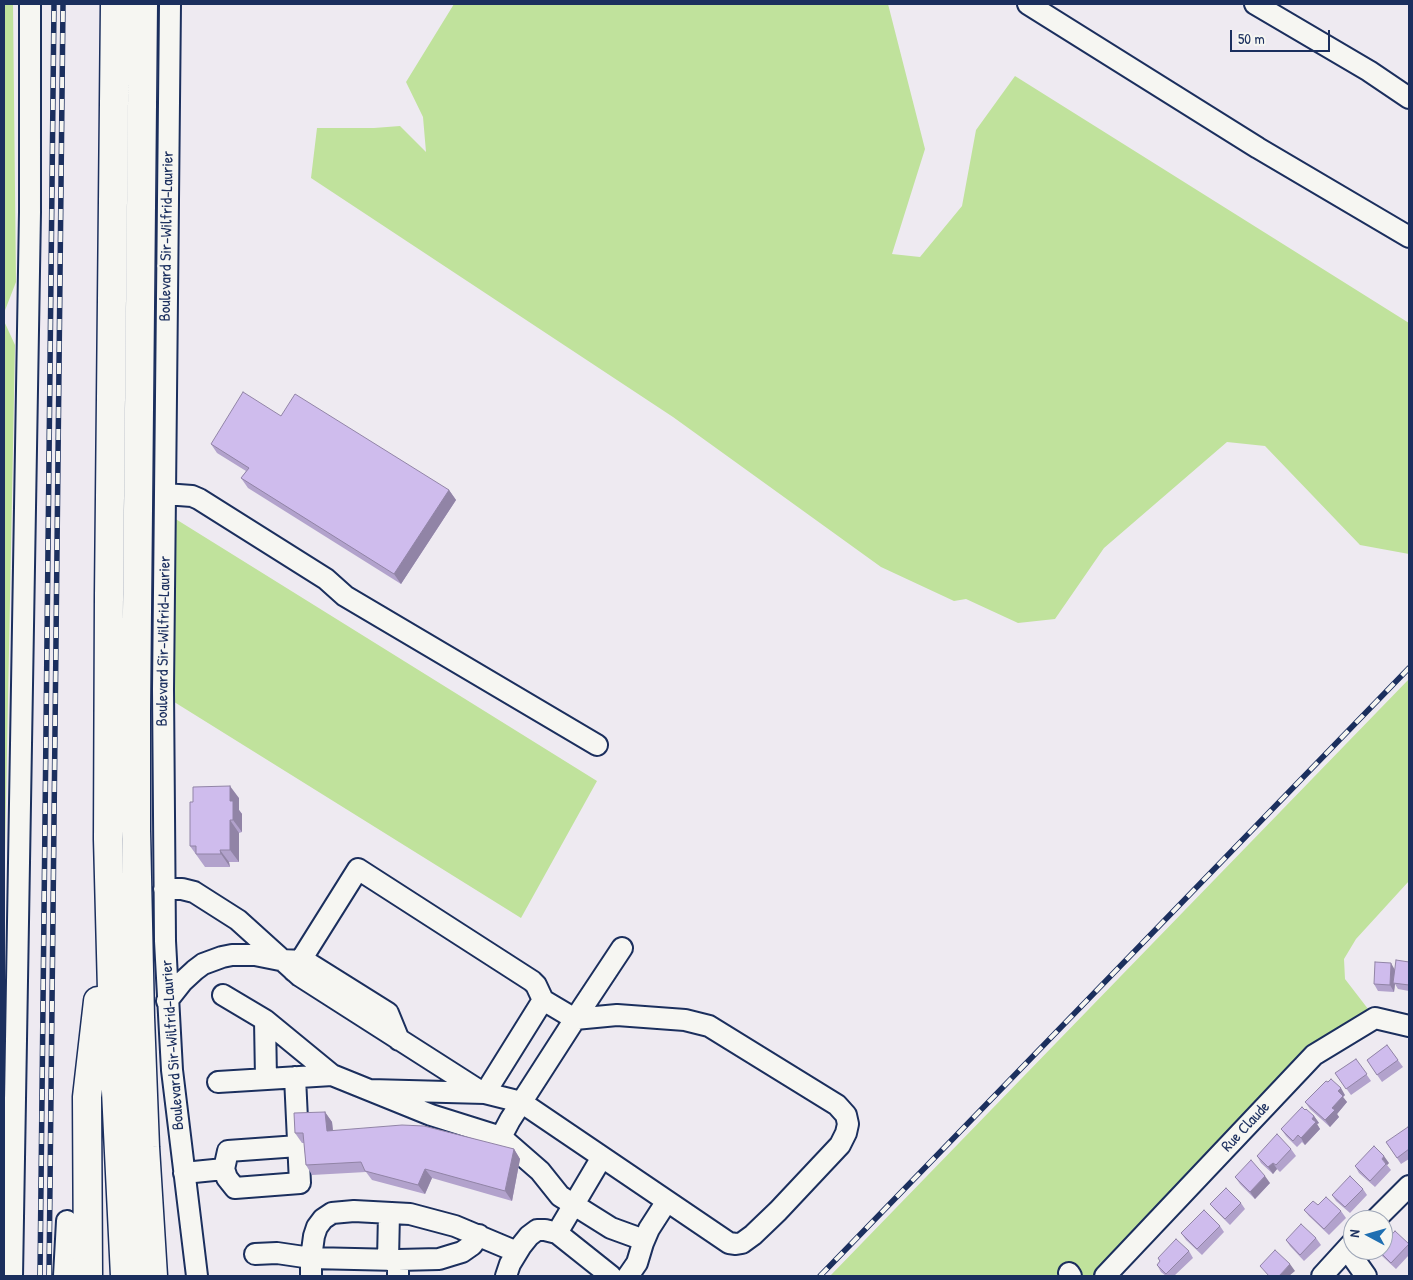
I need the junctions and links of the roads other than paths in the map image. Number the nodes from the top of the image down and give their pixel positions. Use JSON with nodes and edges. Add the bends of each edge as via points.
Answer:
{"nodes":[{"id":1,"x":30,"y":4,"type":"edge"},
{"id":2,"x":115,"y":4,"type":"edge"},
{"id":3,"x":143,"y":4,"type":"edge"},
{"id":4,"x":170,"y":4,"type":"edge"},
{"id":5,"x":1028,"y":4,"type":"edge"},
{"id":6,"x":1255,"y":4,"type":"edge"},
{"id":7,"x":1409,"y":98,"type":"edge"},
{"id":8,"x":1409,"y":238,"type":"edge"},
{"id":9,"x":165,"y":494,"type":"junction"},
{"id":10,"x":596,"y":745,"type":"dead end"},
{"id":11,"x":164,"y":889,"type":"junction"},
{"id":12,"x":109,"y":895,"type":"junction"},
{"id":13,"x":622,"y":948,"type":"dead end"},
{"id":14,"x":291,"y":964,"type":"junction"},
{"id":15,"x":223,"y":995,"type":"dead end"},
{"id":16,"x":543,"y":1000,"type":"junction"},
{"id":17,"x":167,"y":1001,"type":"junction"},
{"id":18,"x":574,"y":1018,"type":"junction"},
{"id":19,"x":265,"y":1020,"type":"junction"},
{"id":20,"x":1409,"y":1026,"type":"edge"},
{"id":21,"x":332,"y":1075,"type":"junction"},
{"id":22,"x":295,"y":1077,"type":"junction"},
{"id":23,"x":266,"y":1079,"type":"junction"},
{"id":24,"x":218,"y":1082,"type":"dead end"},
{"id":25,"x":370,"y":1090,"type":"junction"},
{"id":26,"x":485,"y":1094,"type":"junction"},
{"id":27,"x":522,"y":1102,"type":"junction"},
{"id":28,"x":501,"y":1137,"type":"junction"},
{"id":29,"x":298,"y":1146,"type":"junction"},
{"id":30,"x":602,"y":1157,"type":"junction"},
{"id":31,"x":224,"y":1169,"type":"junction"},
{"id":32,"x":184,"y":1173,"type":"junction"},
{"id":33,"x":1409,"y":1186,"type":"edge"},
{"id":34,"x":667,"y":1201,"type":"junction"},
{"id":35,"x":574,"y":1205,"type":"junction"},
{"id":36,"x":1385,"y":1210,"type":"edge"},
{"id":37,"x":389,"y":1213,"type":"junction"},
{"id":38,"x":67,"y":1221,"type":"dead end"},
{"id":39,"x":557,"y":1234,"type":"junction"},
{"id":40,"x":479,"y":1235,"type":"junction"},
{"id":41,"x":644,"y":1240,"type":"junction"},
{"id":42,"x":517,"y":1252,"type":"junction"},
{"id":43,"x":255,"y":1254,"type":"dead end"},
{"id":44,"x":1343,"y":1254,"type":"edge"},
{"id":45,"x":1357,"y":1260,"type":"edge"},
{"id":46,"x":386,"y":1266,"type":"edge"},
{"id":47,"x":310,"y":1267,"type":"edge"},
{"id":48,"x":12,"y":1276,"type":"edge"},
{"id":49,"x":64,"y":1276,"type":"edge"},
{"id":50,"x":88,"y":1276,"type":"edge"},
{"id":51,"x":125,"y":1276,"type":"edge"},
{"id":52,"x":153,"y":1276,"type":"edge"},
{"id":53,"x":197,"y":1276,"type":"edge"},
{"id":54,"x":506,"y":1276,"type":"edge"},
{"id":55,"x":611,"y":1276,"type":"edge"},
{"id":56,"x":628,"y":1276,"type":"edge"},
{"id":57,"x":1105,"y":1276,"type":"edge"},
{"id":58,"x":1322,"y":1276,"type":"edge"},
{"id":59,"x":1366,"y":1276,"type":"edge"}],
"edges":[{"from":1,"to":48,"type":"street","via":[[29,267]]},
{"from":2,"to":12,"type":"highway","via":[[108,595]]},
{"from":3,"to":52,"type":"highway","name":"Boulevard Sir-Wilfrid-Laurier","via":[[136,839],[142,1070]]},
{"from":4,"to":9,"type":"street","name":"Boulevard Sir-Wilfrid-Laurier"},
{"from":5,"to":8,"type":"street"},
{"from":6,"to":7,"type":"street"},
{"from":9,"to":10,"type":"street","via":[[196,497],[326,579],[345,596]]},
{"from":9,"to":11,"type":"street","name":"Boulevard Sir-Wilfrid-Laurier"},
{"from":11,"to":14,"type":"street","via":[[188,890],[200,896],[238,920]]},
{"from":11,"to":17,"type":"street","name":"Boulevard Sir-Wilfrid-Laurier"},
{"from":12,"to":50,"type":"highway","via":[[87,1097]]},
{"from":12,"to":51,"type":"highway"},
{"from":13,"to":18,"type":"street"},
{"from":14,"to":16,"type":"street","via":[[358,869],[532,981]]},
{"from":14,"to":17,"type":"street","via":[[244,954],[212,960],[188,976]]},
{"from":14,"to":26,"type":"street","via":[[399,1040]]},
{"from":15,"to":19,"type":"street"},
{"from":16,"to":18,"type":"street"},
{"from":16,"to":26,"type":"street"},
{"from":17,"to":32,"type":"street","name":"Boulevard Sir-Wilfrid-Laurier"},
{"from":18,"to":27,"type":"street"},
{"from":18,"to":34,"type":"street","via":[[617,1015],[685,1020],[709,1026],[821,1094],[846,1115],[848,1124],[840,1145],[778,1211],[742,1243],[729,1243]]},
{"from":19,"to":21,"type":"street"},
{"from":19,"to":23,"type":"street"},
{"from":20,"to":57,"type":"street","name":"Rue Claude","via":[[1374,1018],[1314,1055]]},
{"from":21,"to":22,"type":"street"},
{"from":21,"to":25,"type":"street"},
{"from":22,"to":23,"type":"street"},
{"from":22,"to":29,"type":"street"},
{"from":23,"to":24,"type":"street"},
{"from":25,"to":26,"type":"street"},
{"from":25,"to":28,"type":"street","via":[[431,1115]]},
{"from":26,"to":27,"type":"street"},
{"from":27,"to":28,"type":"street"},
{"from":27,"to":30,"type":"street"},
{"from":28,"to":35,"type":"street","via":[[540,1171],[560,1196]]},
{"from":29,"to":31,"type":"street","via":[[228,1151]]},
{"from":29,"to":31,"type":"street","via":[[300,1183],[234,1188]]},
{"from":30,"to":34,"type":"street"},
{"from":30,"to":35,"type":"street"},
{"from":31,"to":32,"type":"street"},
{"from":32,"to":53,"type":"street","name":"Boulevard Sir-Wilfrid-Laurier"},
{"from":33,"to":36,"type":"street"},
{"from":34,"to":41,"type":"street"},
{"from":35,"to":39,"type":"street"},
{"from":35,"to":41,"type":"street","via":[[610,1228]]},
{"from":37,"to":40,"type":"street","via":[[410,1214]]},
{"from":37,"to":46,"type":"street"},
{"from":37,"to":47,"type":"street","via":[[332,1213],[317,1227]]},
{"from":38,"to":49,"type":"street"},
{"from":39,"to":42,"type":"street","via":[[537,1230]]},
{"from":39,"to":55,"type":"street"},
{"from":40,"to":42,"type":"street"},
{"from":40,"to":46,"type":"street","via":[[462,1252],[439,1259]]},
{"from":41,"to":56,"type":"street","via":[[637,1263]]},
{"from":42,"to":54,"type":"street"},
{"from":43,"to":47,"type":"street","via":[[277,1253]]},
{"from":44,"to":58,"type":"street"},
{"from":45,"to":59,"type":"street"},
{"from":46,"to":47,"type":"street"}]}
